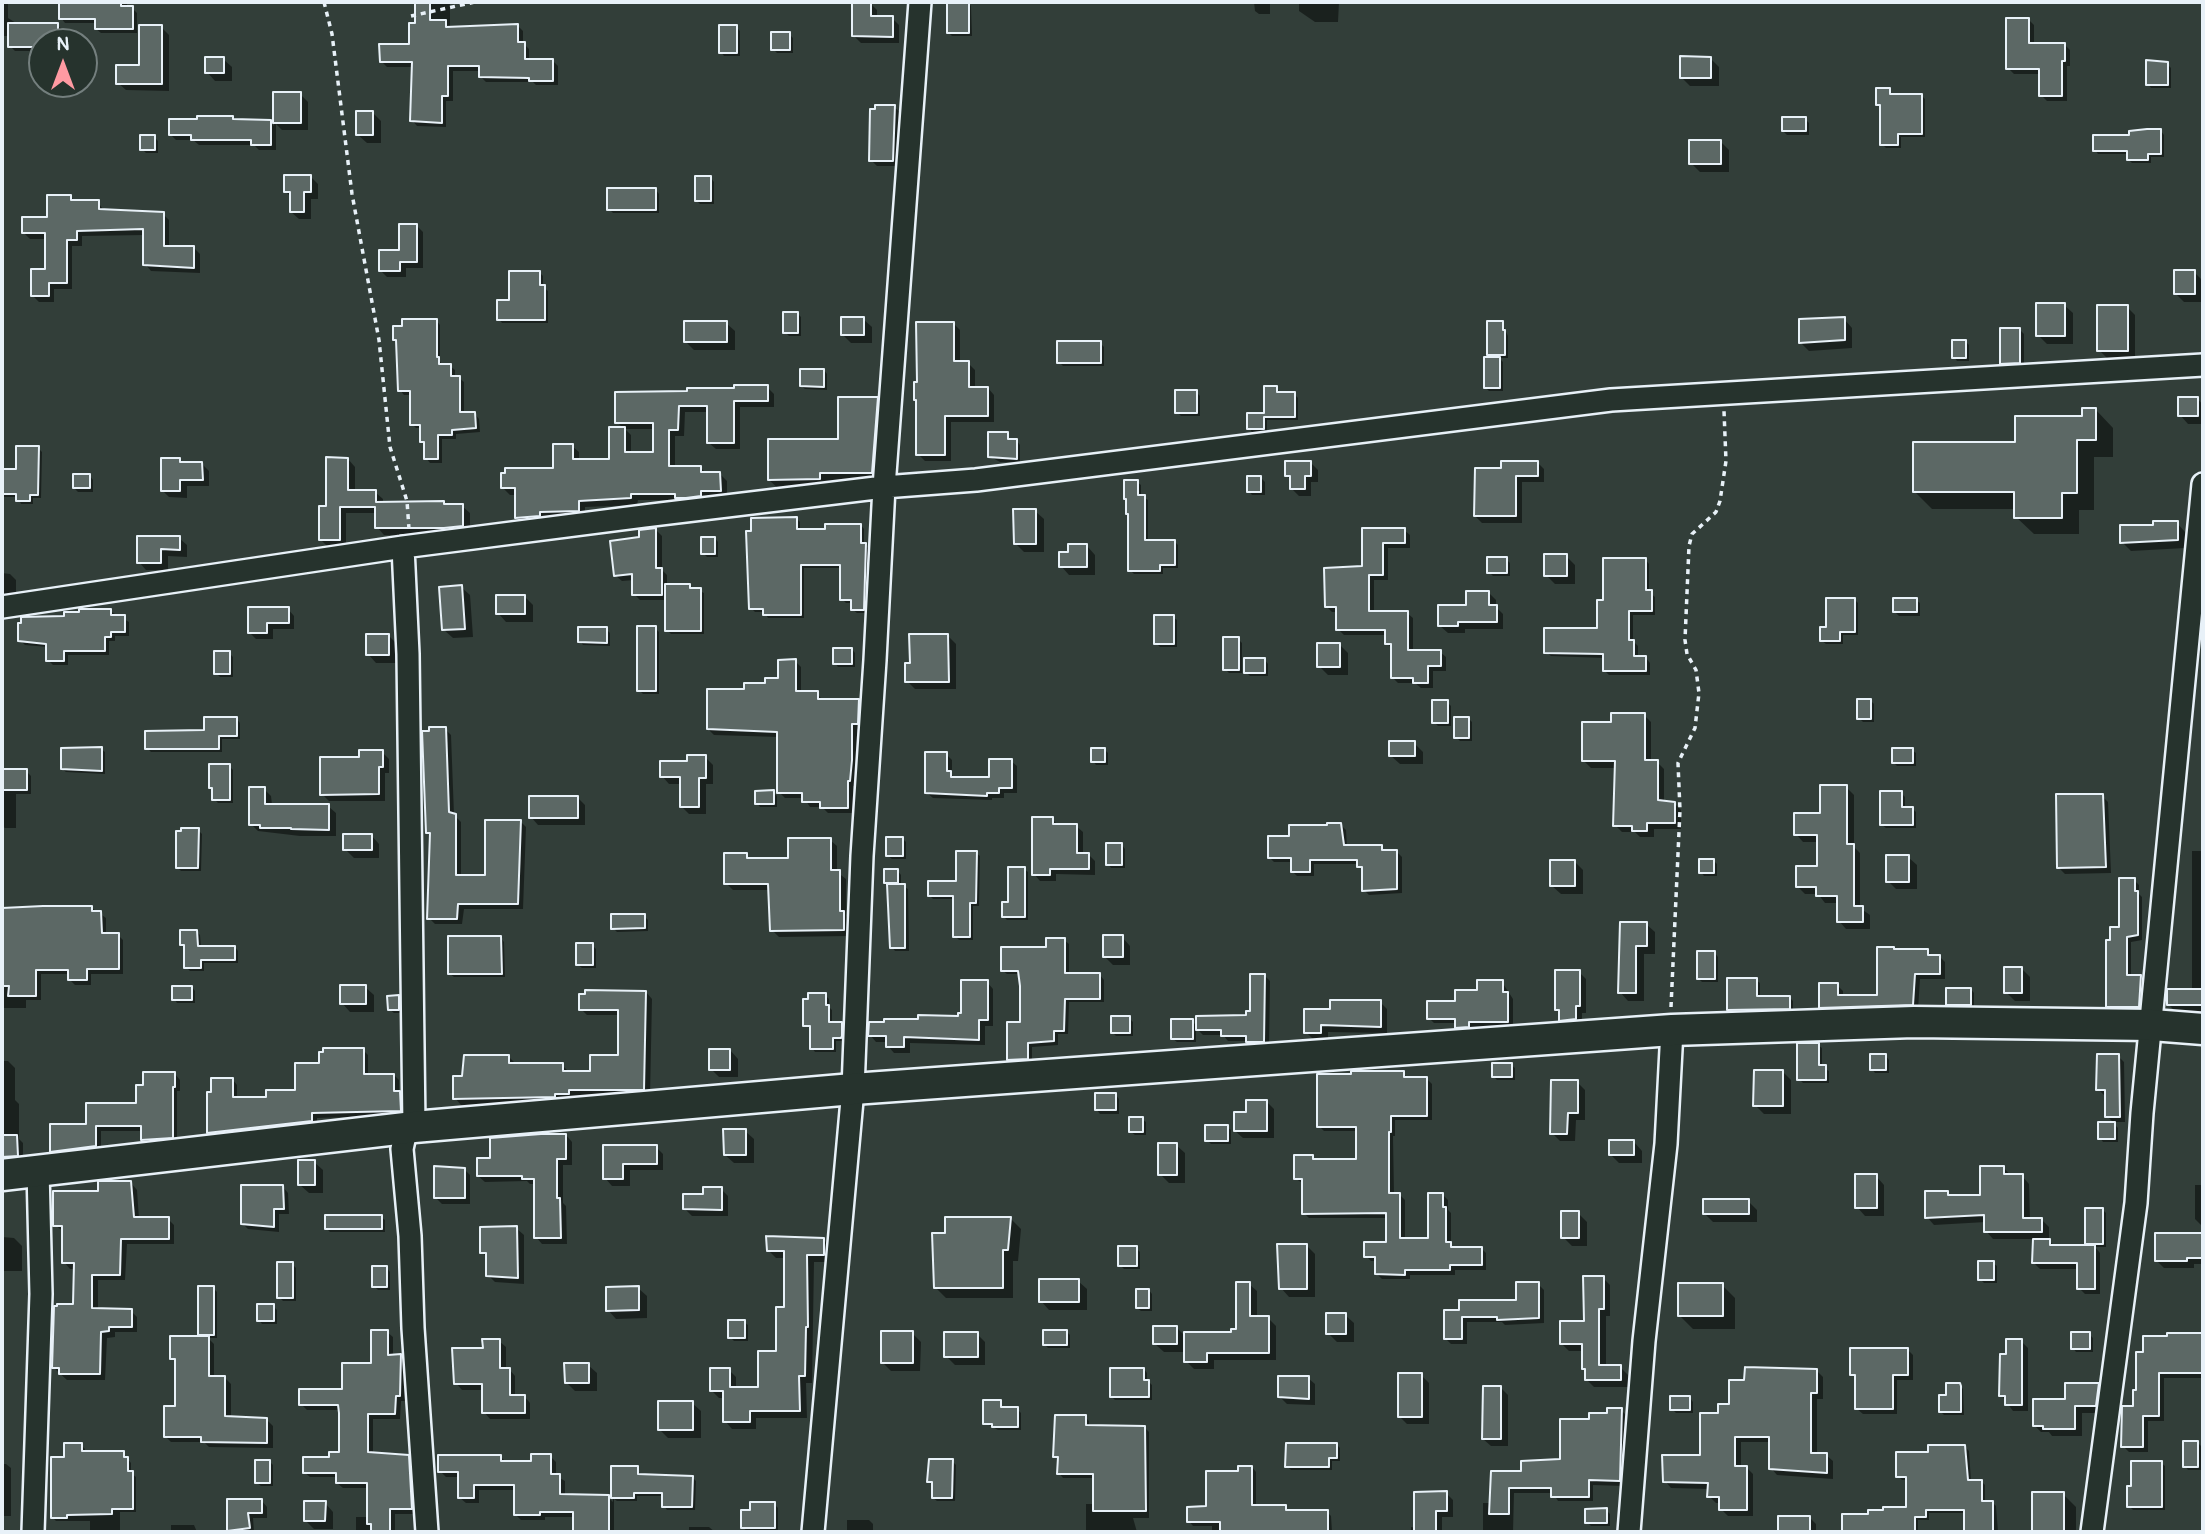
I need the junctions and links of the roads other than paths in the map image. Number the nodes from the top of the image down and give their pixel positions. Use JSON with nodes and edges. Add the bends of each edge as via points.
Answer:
{"nodes":[{"id":1,"x":920,"y":2,"type":"edge"},
{"id":2,"x":2203,"y":365,"type":"edge"},
{"id":3,"x":2203,"y":484,"type":"edge"},
{"id":4,"x":884,"y":487,"type":"junction"},
{"id":5,"x":403,"y":547,"type":"junction"},
{"id":6,"x":2,"y":607,"type":"edge"},
{"id":7,"x":2152,"y":1025,"type":"junction"},
{"id":8,"x":2203,"y":1029,"type":"edge"},
{"id":9,"x":1672,"y":1030,"type":"junction"},
{"id":10,"x":853,"y":1089,"type":"junction"},
{"id":11,"x":414,"y":1127,"type":"junction"},
{"id":12,"x":38,"y":1170,"type":"junction"},
{"id":13,"x":2,"y":1175,"type":"edge"},
{"id":14,"x":33,"y":1532,"type":"edge"},
{"id":15,"x":427,"y":1532,"type":"edge"},
{"id":16,"x":813,"y":1532,"type":"edge"},
{"id":17,"x":1629,"y":1532,"type":"edge"},
{"id":18,"x":2092,"y":1532,"type":"edge"}],
"edges":[{"from":1,"to":4,"type":"street"},
{"from":2,"to":4,"type":"street","via":[[1611,400],[975,480]]},
{"from":3,"to":7,"type":"street"},
{"from":4,"to":5,"type":"street"},
{"from":4,"to":10,"type":"street"},
{"from":5,"to":6,"type":"street"},
{"from":5,"to":11,"type":"street"},
{"from":7,"to":8,"type":"street"},
{"from":7,"to":9,"type":"street","via":[[1914,1022]]},
{"from":7,"to":18,"type":"street","via":[[2136,1203]]},
{"from":9,"to":10,"type":"street"},
{"from":9,"to":17,"type":"street","via":[[1666,1144]]},
{"from":10,"to":11,"type":"street"},
{"from":10,"to":16,"type":"street"},
{"from":11,"to":12,"type":"street"},
{"from":11,"to":15,"type":"street","via":[[405,1135],[402,1149]]},
{"from":12,"to":13,"type":"street"},
{"from":12,"to":14,"type":"street","via":[[41,1294]]}]}
